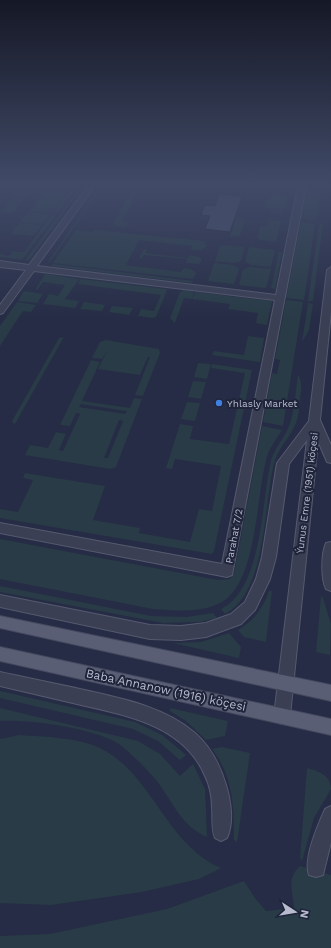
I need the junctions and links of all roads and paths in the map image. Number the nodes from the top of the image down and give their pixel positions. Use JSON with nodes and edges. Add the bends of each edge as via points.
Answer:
{"nodes":[{"id":1,"x":59,"y":230,"type":"edge"},
{"id":2,"x":293,"y":230,"type":"edge"},
{"id":3,"x":0,"y":264,"type":"edge"},
{"id":4,"x":32,"y":268,"type":"junction"},
{"id":5,"x":331,"y":270,"type":"edge"},
{"id":6,"x":280,"y":298,"type":"junction"},
{"id":7,"x":0,"y":312,"type":"edge"},
{"id":8,"x":315,"y":421,"type":"junction"},
{"id":9,"x":331,"y":459,"type":"edge"},
{"id":10,"x":0,"y":528,"type":"edge"},
{"id":11,"x":331,"y":547,"type":"edge"},
{"id":12,"x":331,"y":585,"type":"edge"},
{"id":13,"x":0,"y":602,"type":"edge"},
{"id":14,"x":0,"y":622,"type":"edge"},
{"id":15,"x":0,"y":654,"type":"edge"},
{"id":16,"x":0,"y":679,"type":"edge"},
{"id":17,"x":285,"y":683,"type":"junction"},
{"id":18,"x":331,"y":693,"type":"edge"},
{"id":19,"x":282,"y":716,"type":"junction"},
{"id":20,"x":331,"y":727,"type":"edge"},
{"id":21,"x":331,"y":815,"type":"edge"},
{"id":22,"x":221,"y":832,"type":"dead end"},
{"id":23,"x":316,"y":868,"type":"dead end"}],
"edges":[{"from":1,"to":4,"type":"street"},
{"from":2,"to":6,"type":"street","name":"Parahat 7/2"},
{"from":3,"to":4,"type":"street"},
{"from":4,"to":6,"type":"street"},
{"from":4,"to":7,"type":"street"},
{"from":5,"to":8,"type":"street","name":"Ýunus Emre (1951) köçesi"},
{"from":6,"to":10,"type":"street","name":"Parahat 7/2","via":[[227,571]]},
{"from":8,"to":9,"type":"street"},
{"from":8,"to":13,"type":"street","via":[[283,463],[269,557],[263,579],[250,606],[236,619],[206,630],[181,633],[150,632]]},
{"from":8,"to":17,"type":"street","name":"Ýunus Emre (1951) köçesi"},
{"from":11,"to":12,"type":"street"},
{"from":14,"to":17,"type":"main road"},
{"from":15,"to":19,"type":"main road","name":"Baba Annanow (1916) köçesi"},
{"from":16,"to":22,"type":"street","via":[[130,708],[174,728],[194,744],[214,773],[220,797]]},
{"from":17,"to":18,"type":"main road"},
{"from":17,"to":19,"type":"street","name":"Ýunus Emre (1951) köçesi"},
{"from":19,"to":20,"type":"main road","name":"Baba Annanow (1916) köçesi"},
{"from":21,"to":23,"type":"street"}]}
